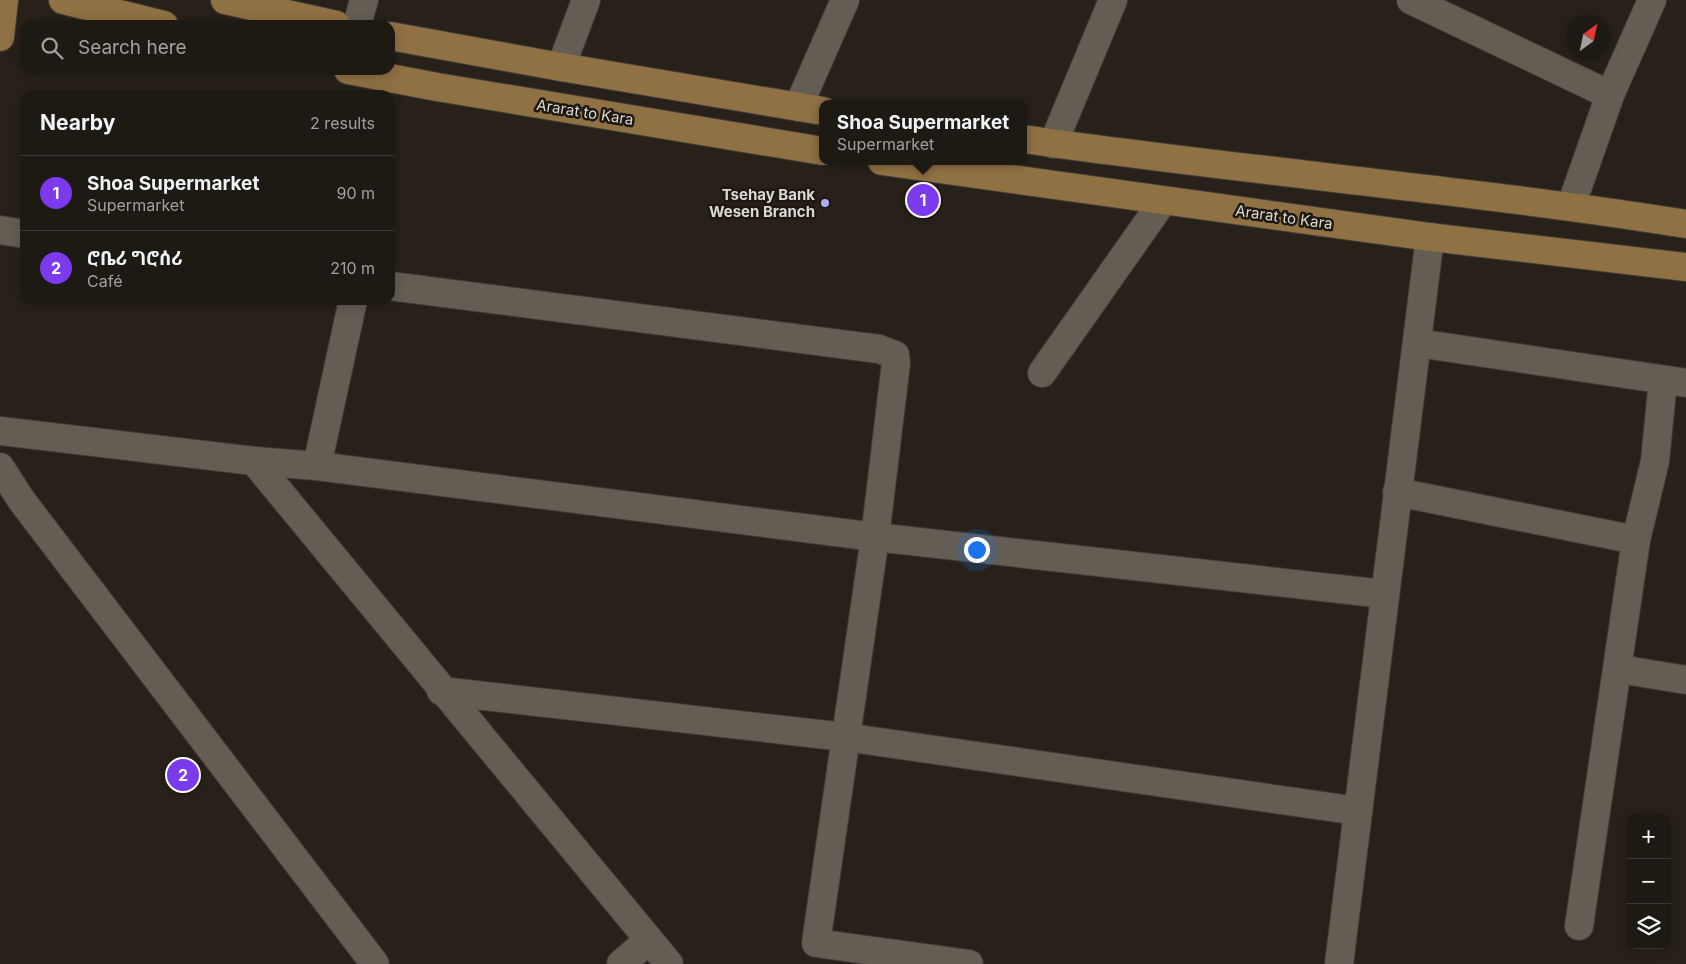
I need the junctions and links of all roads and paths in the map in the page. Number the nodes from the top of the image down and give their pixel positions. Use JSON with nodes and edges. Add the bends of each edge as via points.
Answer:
{"nodes":[{"id":1,"x":4,"y":0,"type":"edge"},
{"id":2,"x":62,"y":0,"type":"edge"},
{"id":3,"x":225,"y":0,"type":"edge"},
{"id":4,"x":364,"y":0,"type":"edge"},
{"id":5,"x":586,"y":0,"type":"edge"},
{"id":6,"x":845,"y":0,"type":"edge"},
{"id":7,"x":1113,"y":0,"type":"edge"},
{"id":8,"x":1411,"y":0,"type":"edge"},
{"id":9,"x":1652,"y":0,"type":"edge"},
{"id":10,"x":144,"y":20,"type":"edge"},
{"id":11,"x":314,"y":20,"type":"edge"},
{"id":12,"x":358,"y":20,"type":"edge"},
{"id":13,"x":0,"y":37,"type":"edge"},
{"id":14,"x":395,"y":37,"type":"edge"},
{"id":15,"x":561,"y":67,"type":"junction"},
{"id":16,"x":373,"y":75,"type":"edge"},
{"id":17,"x":1610,"y":95,"type":"junction"},
{"id":18,"x":811,"y":109,"type":"edge"},
{"id":19,"x":1027,"y":141,"type":"edge"},
{"id":20,"x":1053,"y":144,"type":"junction"},
{"id":21,"x":819,"y":151,"type":"edge"},
{"id":22,"x":910,"y":165,"type":"edge"},
{"id":23,"x":1163,"y":201,"type":"junction"},
{"id":24,"x":1571,"y":206,"type":"junction"},
{"id":25,"x":1686,"y":224,"type":"edge"},
{"id":26,"x":0,"y":230,"type":"edge"},
{"id":27,"x":20,"y":233,"type":"edge"},
{"id":28,"x":1430,"y":237,"type":"junction"},
{"id":29,"x":1686,"y":267,"type":"edge"},
{"id":30,"x":395,"y":287,"type":"edge"},
{"id":31,"x":352,"y":305,"type":"edge"},
{"id":32,"x":1418,"y":343,"type":"junction"},
{"id":33,"x":1042,"y":373,"type":"dead end"},
{"id":34,"x":1675,"y":381,"type":"edge"},
{"id":35,"x":0,"y":431,"type":"edge"},
{"id":36,"x":254,"y":461,"type":"junction"},
{"id":37,"x":317,"y":466,"type":"junction"},
{"id":38,"x":0,"y":467,"type":"edge"},
{"id":39,"x":1397,"y":492,"type":"junction"},
{"id":40,"x":875,"y":538,"type":"junction"},
{"id":41,"x":1636,"y":540,"type":"junction"},
{"id":42,"x":1384,"y":594,"type":"junction"},
{"id":43,"x":1619,"y":669,"type":"junction"},
{"id":44,"x":1686,"y":680,"type":"edge"},
{"id":45,"x":441,"y":691,"type":"junction"},
{"id":46,"x":845,"y":737,"type":"junction"},
{"id":47,"x":1358,"y":811,"type":"junction"},
{"id":48,"x":1579,"y":926,"type":"dead end"},
{"id":49,"x":649,"y":940,"type":"junction"},
{"id":50,"x":815,"y":954,"type":"edge"},
{"id":51,"x":375,"y":964,"type":"edge"},
{"id":52,"x":621,"y":964,"type":"edge"},
{"id":53,"x":668,"y":964,"type":"edge"},
{"id":54,"x":969,"y":964,"type":"edge"},
{"id":55,"x":1339,"y":964,"type":"edge"}],
"edges":[{"from":1,"to":13,"type":"main road"},
{"from":2,"to":10,"type":"main road"},
{"from":3,"to":11,"type":"main road"},
{"from":4,"to":12,"type":"street"},
{"from":5,"to":15,"type":"street"},
{"from":6,"to":18,"type":"street"},
{"from":7,"to":20,"type":"street"},
{"from":8,"to":17,"type":"street"},
{"from":9,"to":17,"type":"street"},
{"from":14,"to":15,"type":"main road"},
{"from":15,"to":18,"type":"main road"},
{"from":16,"to":21,"type":"main road","name":"Ararat to Kara"},
{"from":17,"to":24,"type":"street"},
{"from":19,"to":20,"type":"main road"},
{"from":20,"to":24,"type":"main road"},
{"from":22,"to":23,"type":"main road","name":"Ararat to Kara"},
{"from":23,"to":28,"type":"main road","name":"Ararat to Kara"},
{"from":23,"to":33,"type":"street"},
{"from":24,"to":25,"type":"main road"},
{"from":26,"to":27,"type":"street"},
{"from":28,"to":29,"type":"main road","name":"Ararat to Kara"},
{"from":28,"to":32,"type":"street"},
{"from":30,"to":40,"type":"street","via":[[888,351],[895,355],[896,364]]},
{"from":31,"to":37,"type":"street"},
{"from":32,"to":34,"type":"street"},
{"from":32,"to":39,"type":"street"},
{"from":34,"to":41,"type":"street"},
{"from":35,"to":36,"type":"street"},
{"from":36,"to":37,"type":"street"},
{"from":36,"to":45,"type":"street"},
{"from":37,"to":40,"type":"street"},
{"from":38,"to":51,"type":"street","via":[[22,501]]},
{"from":39,"to":41,"type":"street"},
{"from":39,"to":42,"type":"street"},
{"from":40,"to":42,"type":"street"},
{"from":40,"to":46,"type":"street"},
{"from":41,"to":43,"type":"street"},
{"from":42,"to":47,"type":"street"},
{"from":43,"to":44,"type":"street"},
{"from":43,"to":48,"type":"street"},
{"from":45,"to":46,"type":"street"},
{"from":45,"to":49,"type":"street"},
{"from":46,"to":47,"type":"street"},
{"from":46,"to":50,"type":"street"},
{"from":47,"to":55,"type":"street"},
{"from":49,"to":52,"type":"street"},
{"from":49,"to":53,"type":"street"},
{"from":50,"to":54,"type":"street"}]}
